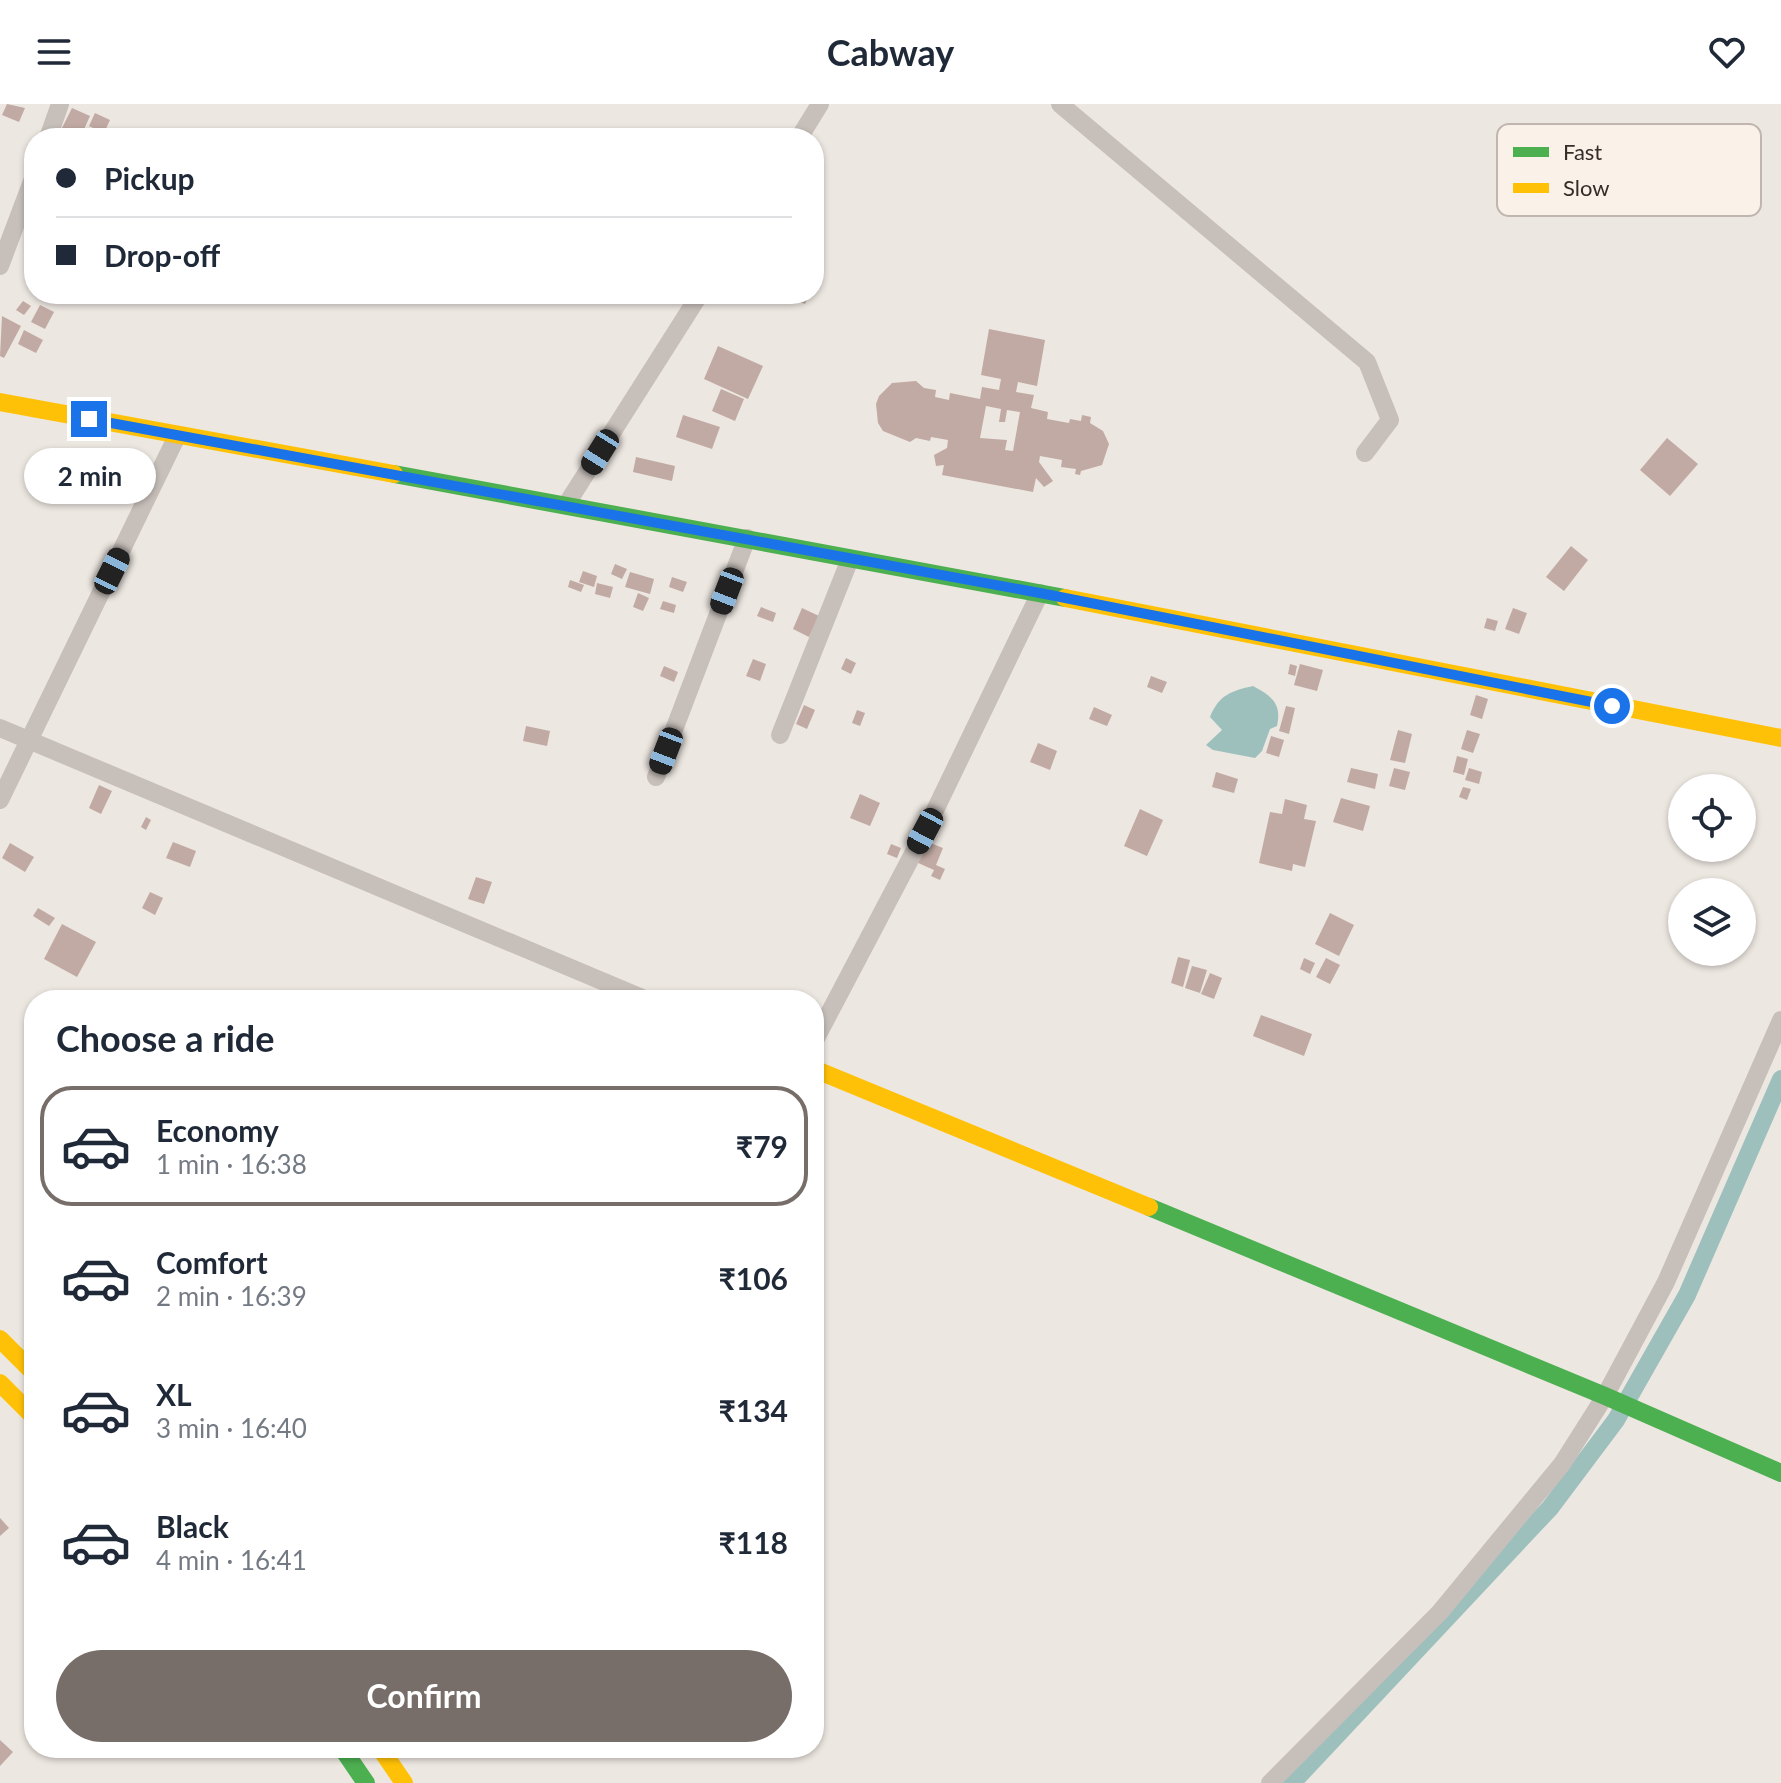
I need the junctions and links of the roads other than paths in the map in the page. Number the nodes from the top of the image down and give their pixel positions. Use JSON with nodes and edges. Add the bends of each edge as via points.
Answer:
{"nodes":[{"id":1,"x":60,"y":104,"type":"edge"},
{"id":2,"x":820,"y":104,"type":"edge"},
{"id":3,"x":1060,"y":104,"type":"edge"},
{"id":4,"x":52,"y":128,"type":"edge"},
{"id":5,"x":805,"y":128,"type":"edge"},
{"id":6,"x":24,"y":202,"type":"edge"},
{"id":7,"x":0,"y":266,"type":"edge"},
{"id":8,"x":694,"y":304,"type":"edge"},
{"id":9,"x":0,"y":402,"type":"edge"},
{"id":10,"x":177,"y":436,"type":"junction"},
{"id":11,"x":1365,"y":453,"type":"dead end"},
{"id":12,"x":566,"y":505,"type":"junction"},
{"id":13,"x":747,"y":538,"type":"junction"},
{"id":14,"x":850,"y":559,"type":"junction"},
{"id":15,"x":1040,"y":593,"type":"junction"},
{"id":16,"x":0,"y":728,"type":"edge"},
{"id":17,"x":780,"y":735,"type":"dead end"},
{"id":18,"x":1781,"y":738,"type":"edge"},
{"id":19,"x":29,"y":742,"type":"junction"},
{"id":20,"x":656,"y":777,"type":"dead end"},
{"id":21,"x":0,"y":800,"type":"edge"},
{"id":22,"x":623,"y":990,"type":"edge"},
{"id":23,"x":1781,"y":1020,"type":"edge"},
{"id":24,"x":824,"y":1023,"type":"edge"},
{"id":25,"x":824,"y":1073,"type":"edge"},
{"id":26,"x":0,"y":1339,"type":"edge"},
{"id":27,"x":24,"y":1363,"type":"edge"},
{"id":28,"x":0,"y":1383,"type":"edge"},
{"id":29,"x":1618,"y":1402,"type":"junction"},
{"id":30,"x":24,"y":1407,"type":"edge"},
{"id":31,"x":1781,"y":1473,"type":"edge"},
{"id":32,"x":349,"y":1758,"type":"edge"},
{"id":33,"x":387,"y":1758,"type":"edge"},
{"id":34,"x":366,"y":1783,"type":"edge"},
{"id":35,"x":404,"y":1783,"type":"edge"},
{"id":36,"x":1270,"y":1783,"type":"edge"}],
"edges":[{"from":1,"to":4,"type":"street"},
{"from":2,"to":5,"type":"street"},
{"from":3,"to":11,"type":"street","via":[[1367,362],[1390,420]]},
{"from":6,"to":7,"type":"street"},
{"from":8,"to":12,"type":"street"},
{"from":9,"to":10,"type":"main road"},
{"from":10,"to":12,"type":"main road"},
{"from":10,"to":19,"type":"street"},
{"from":12,"to":13,"type":"main road"},
{"from":13,"to":14,"type":"main road"},
{"from":13,"to":20,"type":"street"},
{"from":14,"to":15,"type":"main road"},
{"from":14,"to":17,"type":"street"},
{"from":15,"to":18,"type":"main road"},
{"from":15,"to":24,"type":"street","via":[[925,831]]},
{"from":16,"to":19,"type":"street"},
{"from":19,"to":21,"type":"street"},
{"from":19,"to":22,"type":"street"},
{"from":23,"to":29,"type":"street"},
{"from":25,"to":29,"type":"main road"},
{"from":26,"to":27,"type":"main road"},
{"from":28,"to":30,"type":"main road"},
{"from":29,"to":31,"type":"main road"},
{"from":29,"to":36,"type":"street","via":[[1440,1612]]},
{"from":32,"to":34,"type":"main road"},
{"from":33,"to":35,"type":"main road"}]}
